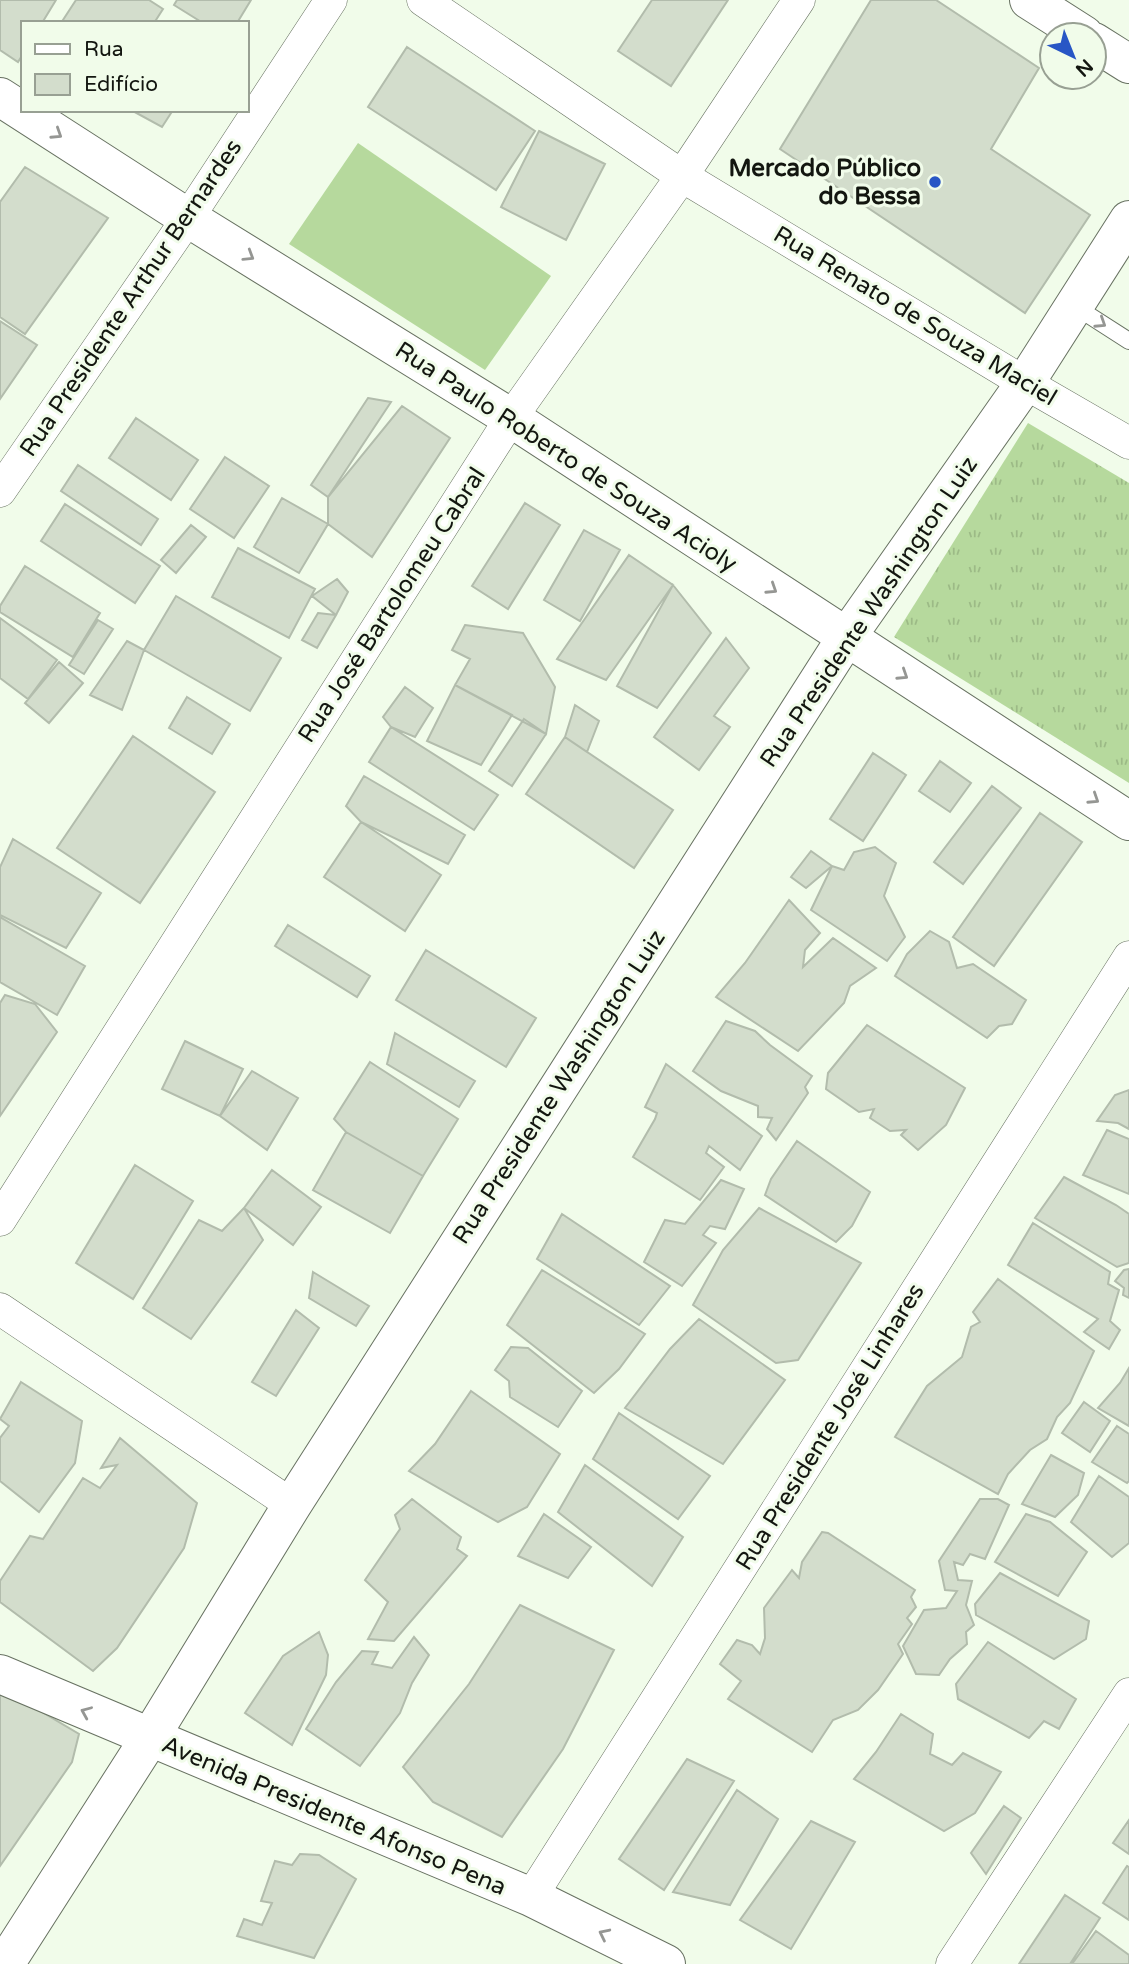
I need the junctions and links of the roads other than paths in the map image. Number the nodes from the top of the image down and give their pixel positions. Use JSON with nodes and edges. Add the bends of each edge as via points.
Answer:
{"nodes":[{"id":1,"x":331,"y":0,"type":"edge"},
{"id":2,"x":423,"y":0,"type":"edge"},
{"id":3,"x":799,"y":0,"type":"edge"},
{"id":4,"x":1029,"y":0,"type":"edge"},
{"id":5,"x":1062,"y":21,"type":"edge"},
{"id":6,"x":1108,"y":50,"type":"edge"},
{"id":7,"x":1129,"y":64,"type":"edge"},
{"id":8,"x":0,"y":97,"type":"edge"},
{"id":9,"x":21,"y":111,"type":"edge"},
{"id":10,"x":23,"y":112,"type":"edge"},
{"id":11,"x":682,"y":176,"type":"junction"},
{"id":12,"x":188,"y":218,"type":"junction"},
{"id":13,"x":1129,"y":220,"type":"edge"},
{"id":14,"x":1073,"y":305,"type":"junction"},
{"id":15,"x":1129,"y":341,"type":"edge"},
{"id":16,"x":1025,"y":383,"type":"junction"},
{"id":17,"x":511,"y":418,"type":"junction"},
{"id":18,"x":1129,"y":443,"type":"edge"},
{"id":19,"x":0,"y":491,"type":"edge"},
{"id":20,"x":846,"y":638,"type":"junction"},
{"id":21,"x":1129,"y":821,"type":"edge"},
{"id":22,"x":1129,"y":957,"type":"edge"},
{"id":23,"x":0,"y":1220,"type":"edge"},
{"id":24,"x":0,"y":1309,"type":"edge"},
{"id":25,"x":292,"y":1505,"type":"junction"},
{"id":26,"x":0,"y":1674,"type":"edge"},
{"id":27,"x":1129,"y":1694,"type":"edge"},
{"id":28,"x":149,"y":1739,"type":"junction"},
{"id":29,"x":531,"y":1897,"type":"junction"},
{"id":30,"x":5,"y":1964,"type":"edge"},
{"id":31,"x":666,"y":1964,"type":"edge"},
{"id":32,"x":952,"y":1964,"type":"edge"}],
"edges":[{"from":1,"to":12,"type":"street","name":"Rua Presidente Arthur Bernardes"},
{"from":2,"to":11,"type":"street","name":"Rua Renato de Souza Maciel"},
{"from":3,"to":11,"type":"street","name":"Rua José Bartolomeu Cabral"},
{"from":4,"to":5,"type":"main road"},
{"from":6,"to":7,"type":"main road"},
{"from":8,"to":9,"type":"main road","name":"Rua Paulo Roberto de Souza Acioly","one_way":true},
{"from":10,"to":12,"type":"main road","name":"Rua Paulo Roberto de Souza Acioly","one_way":true},
{"from":11,"to":16,"type":"street","name":"Rua Renato de Souza Maciel"},
{"from":11,"to":17,"type":"street","name":"Rua José Bartolomeu Cabral"},
{"from":12,"to":17,"type":"main road","name":"Rua Paulo Roberto de Souza Acioly","one_way":true},
{"from":12,"to":19,"type":"street","name":"Rua Presidente Arthur Bernardes"},
{"from":13,"to":14,"type":"main road","name":"Rua Presidente Washington Luiz"},
{"from":14,"to":15,"type":"lane","one_way":true},
{"from":14,"to":16,"type":"main road","name":"Rua Presidente Washington Luiz"},
{"from":16,"to":18,"type":"street","name":"Rua Renato de Souza Maciel"},
{"from":16,"to":20,"type":"main road","name":"Rua Presidente Washington Luiz"},
{"from":17,"to":20,"type":"main road","name":"Rua Paulo Roberto de Souza Acioly","one_way":true},
{"from":17,"to":23,"type":"street","name":"Rua José Bartolomeu Cabral"},
{"from":20,"to":21,"type":"main road","name":"Rua Paulo Roberto de Souza Acioly","one_way":true},
{"from":20,"to":25,"type":"main road","name":"Rua Presidente Washington Luiz"},
{"from":22,"to":29,"type":"street","name":"Rua Presidente José Linhares"},
{"from":24,"to":25,"type":"street"},
{"from":25,"to":28,"type":"main road","name":"Rua Presidente Washington Luiz"},
{"from":28,"to":26,"type":"main road","name":"Avenida Presidente Afonso Pena","one_way":true},
{"from":27,"to":32,"type":"street"},
{"from":28,"to":29,"type":"main road","name":"Avenida Presidente Afonso Pena"},
{"from":28,"to":30,"type":"main road","name":"Rua Presidente Washington Luiz"},
{"from":31,"to":29,"type":"main road","name":"Avenida Presidente Afonso Pena","one_way":true}]}
